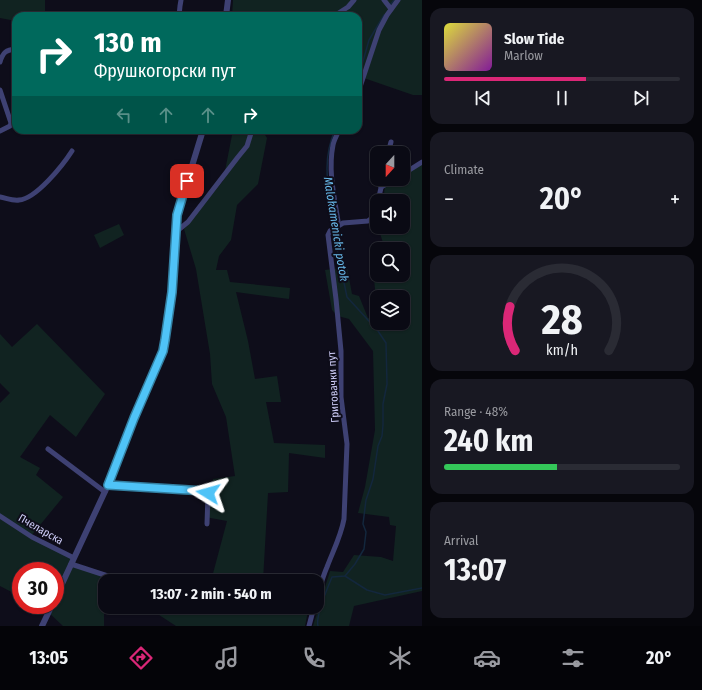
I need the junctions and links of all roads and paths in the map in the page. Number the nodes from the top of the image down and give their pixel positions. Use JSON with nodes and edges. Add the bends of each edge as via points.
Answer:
{"nodes":[{"id":1,"x":181,"y":0,"type":"edge"},
{"id":2,"x":228,"y":0,"type":"edge"},
{"id":3,"x":354,"y":0,"type":"edge"},
{"id":4,"x":384,"y":0,"type":"edge"},
{"id":5,"x":398,"y":0,"type":"edge"},
{"id":6,"x":391,"y":9,"type":"junction"},
{"id":7,"x":179,"y":12,"type":"edge"},
{"id":8,"x":226,"y":12,"type":"edge"},
{"id":9,"x":340,"y":12,"type":"edge"},
{"id":10,"x":12,"y":50,"type":"edge"},
{"id":11,"x":0,"y":62,"type":"edge"},
{"id":12,"x":362,"y":81,"type":"edge"},
{"id":13,"x":0,"y":90,"type":"edge"},
{"id":14,"x":0,"y":131,"type":"edge"},
{"id":15,"x":202,"y":134,"type":"edge"},
{"id":16,"x":251,"y":134,"type":"edge"},
{"id":17,"x":337,"y":134,"type":"edge"},
{"id":18,"x":390,"y":142,"type":"dead end"},
{"id":19,"x":389,"y":146,"type":"edge"},
{"id":20,"x":72,"y":151,"type":"dead end"},
{"id":21,"x":422,"y":162,"type":"edge"},
{"id":22,"x":410,"y":170,"type":"edge"},
{"id":23,"x":381,"y":187,"type":"edge"},
{"id":24,"x":380,"y":194,"type":"edge"},
{"id":25,"x":0,"y":197,"type":"edge"},
{"id":26,"x":370,"y":220,"type":"edge"},
{"id":27,"x":338,"y":226,"type":"junction"},
{"id":28,"x":177,"y":231,"type":"junction"},
{"id":29,"x":48,"y":449,"type":"dead end"},
{"id":30,"x":108,"y":485,"type":"junction"},
{"id":31,"x":105,"y":492,"type":"junction"},
{"id":32,"x":0,"y":516,"type":"edge"},
{"id":33,"x":207,"y":524,"type":"dead end"},
{"id":34,"x":73,"y":561,"type":"junction"},
{"id":35,"x":105,"y":574,"type":"edge"},
{"id":36,"x":324,"y":574,"type":"edge"},
{"id":37,"x":64,"y":580,"type":"edge"},
{"id":38,"x":48,"y":614,"type":"edge"},
{"id":39,"x":312,"y":614,"type":"edge"},
{"id":40,"x":42,"y":626,"type":"edge"},
{"id":41,"x":309,"y":626,"type":"edge"}],
"edges":[{"from":1,"to":7,"type":"street"},
{"from":2,"to":8,"type":"street"},
{"from":3,"to":9,"type":"street"},
{"from":4,"to":6,"type":"street"},
{"from":5,"to":6,"type":"street"},
{"from":6,"to":12,"type":"street","via":[[379,30]]},
{"from":10,"to":11,"type":"street","via":[[2,56]]},
{"from":13,"to":14,"type":"street","via":[[11,123]]},
{"from":15,"to":28,"type":"street","via":[[177,215]]},
{"from":16,"to":28,"type":"street","via":[[247,146],[215,189],[188,222]]},
{"from":17,"to":27,"type":"street","via":[[333,144],[332,181]]},
{"from":18,"to":19,"type":"street"},
{"from":20,"to":25,"type":"street","via":[[50,180],[27,197],[19,200]]},
{"from":21,"to":22,"type":"street"},
{"from":23,"to":24,"type":"street"},
{"from":26,"to":27,"type":"street","name":"Григовачки пут"},
{"from":27,"to":36,"type":"street","name":"Григовачки пут","via":[[328,232],[327,237],[336,299],[341,397],[347,444],[344,519]]},
{"from":28,"to":30,"type":"street","via":[[172,292],[163,351]]},
{"from":29,"to":31,"type":"street"},
{"from":30,"to":31,"type":"street"},
{"from":30,"to":33,"type":"street","via":[[206,491]]},
{"from":31,"to":34,"type":"street"},
{"from":32,"to":34,"type":"street","name":"Пчеларска"},
{"from":34,"to":35,"type":"street","name":"Пчеларска"},
{"from":34,"to":37,"type":"street"},
{"from":38,"to":40,"type":"street"},
{"from":39,"to":41,"type":"street"}]}
